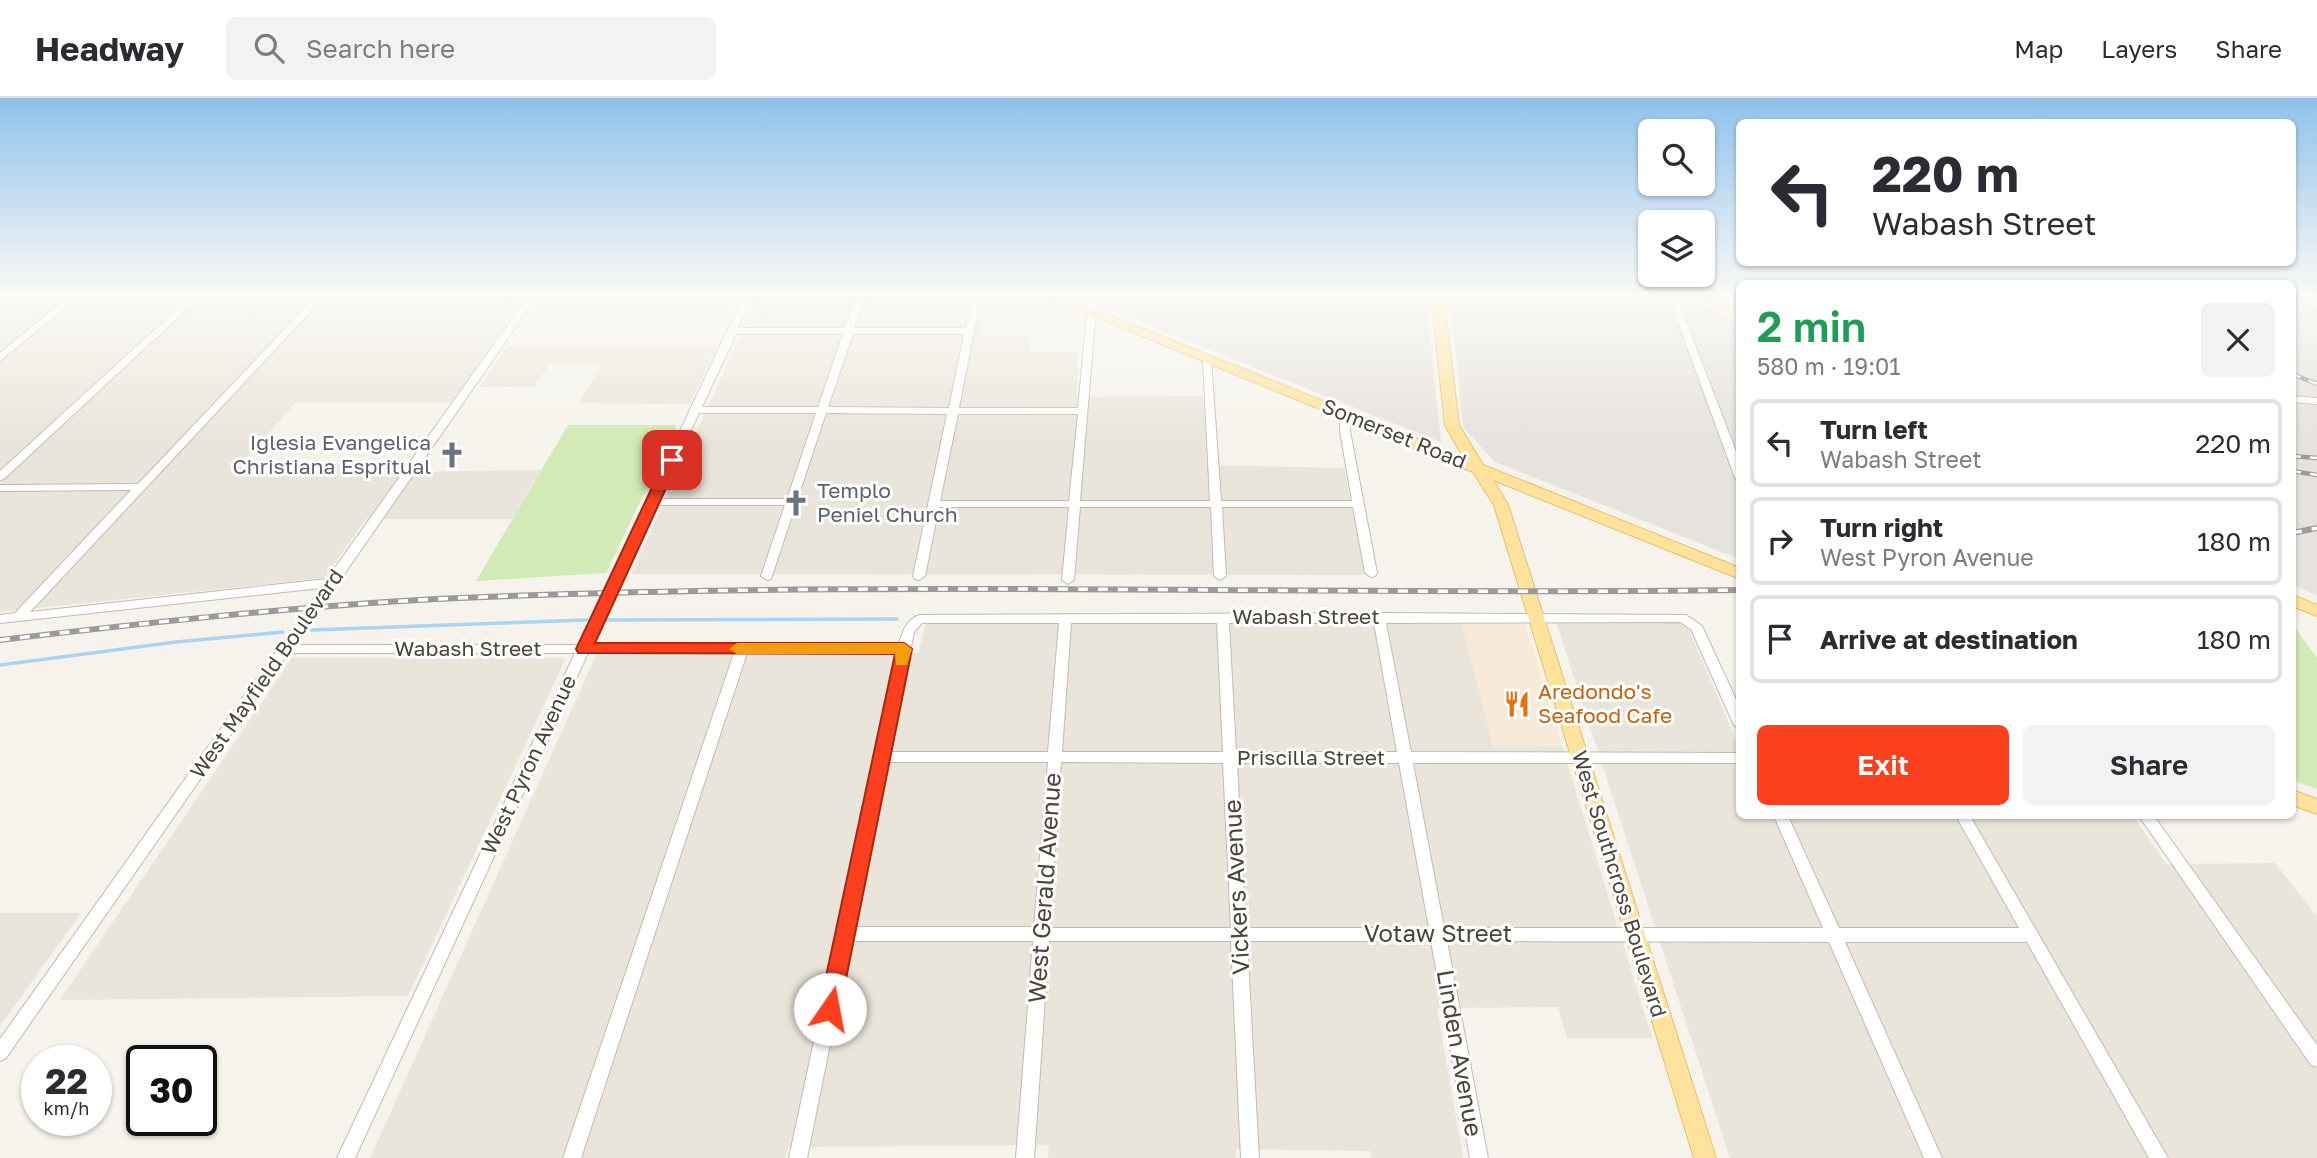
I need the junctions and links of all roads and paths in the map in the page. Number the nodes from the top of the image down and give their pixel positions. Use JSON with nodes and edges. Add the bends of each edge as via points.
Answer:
{"nodes":[{"id":1,"x":17,"y":344,"type":"edge"},
{"id":2,"x":144,"y":344,"type":"edge"},
{"id":3,"x":274,"y":344,"type":"edge"},
{"id":4,"x":499,"y":344,"type":"edge"},
{"id":5,"x":726,"y":344,"type":"edge"},
{"id":6,"x":845,"y":344,"type":"edge"},
{"id":7,"x":966,"y":344,"type":"edge"},
{"id":8,"x":1087,"y":344,"type":"edge"},
{"id":9,"x":1170,"y":344,"type":"edge"},
{"id":10,"x":1443,"y":344,"type":"edge"},
{"id":11,"x":1690,"y":344,"type":"edge"},
{"id":12,"x":0,"y":358,"type":"edge"},
{"id":13,"x":1209,"y":360,"type":"junction"},
{"id":14,"x":2296,"y":400,"type":"edge"},
{"id":15,"x":2317,"y":401,"type":"edge"},
{"id":16,"x":695,"y":410,"type":"junction"},
{"id":17,"x":823,"y":410,"type":"junction"},
{"id":18,"x":953,"y":410,"type":"junction"},
{"id":19,"x":1082,"y":411,"type":"junction"},
{"id":20,"x":1345,"y":415,"type":"junction"},
{"id":21,"x":1736,"y":467,"type":"edge"},
{"id":22,"x":1482,"y":469,"type":"junction"},
{"id":23,"x":0,"y":478,"type":"edge"},
{"id":24,"x":140,"y":487,"type":"junction"},
{"id":25,"x":0,"y":488,"type":"edge"},
{"id":26,"x":653,"y":502,"type":"junction"},
{"id":27,"x":792,"y":502,"type":"junction"},
{"id":28,"x":933,"y":504,"type":"junction"},
{"id":29,"x":1216,"y":504,"type":"junction"},
{"id":30,"x":1358,"y":504,"type":"junction"},
{"id":31,"x":1075,"y":505,"type":"junction"},
{"id":32,"x":1736,"y":572,"type":"edge"},
{"id":33,"x":1371,"y":573,"type":"dead end"},
{"id":34,"x":767,"y":576,"type":"dead end"},
{"id":35,"x":919,"y":576,"type":"dead end"},
{"id":36,"x":1220,"y":576,"type":"dead end"},
{"id":37,"x":1069,"y":580,"type":"dead end"},
{"id":38,"x":331,"y":583,"type":"junction"},
{"id":39,"x":2296,"y":600,"type":"edge"},
{"id":40,"x":2317,"y":611,"type":"edge"},
{"id":41,"x":19,"y":616,"type":"junction"},
{"id":42,"x":1223,"y":617,"type":"junction"},
{"id":43,"x":1379,"y":617,"type":"junction"},
{"id":44,"x":1534,"y":617,"type":"junction"},
{"id":45,"x":1065,"y":618,"type":"junction"},
{"id":46,"x":0,"y":619,"type":"edge"},
{"id":47,"x":284,"y":649,"type":"junction"},
{"id":48,"x":584,"y":649,"type":"junction"},
{"id":49,"x":743,"y":649,"type":"junction"},
{"id":50,"x":904,"y":649,"type":"junction"},
{"id":51,"x":1736,"y":714,"type":"edge"},
{"id":52,"x":882,"y":758,"type":"junction"},
{"id":53,"x":1056,"y":758,"type":"junction"},
{"id":54,"x":1230,"y":758,"type":"junction"},
{"id":55,"x":1405,"y":758,"type":"junction"},
{"id":56,"x":1580,"y":758,"type":"junction"},
{"id":57,"x":1736,"y":758,"type":"edge"},
{"id":58,"x":2296,"y":799,"type":"edge"},
{"id":59,"x":2317,"y":807,"type":"edge"},
{"id":60,"x":1782,"y":819,"type":"edge"},
{"id":61,"x":1965,"y":819,"type":"edge"},
{"id":62,"x":2148,"y":819,"type":"edge"},
{"id":63,"x":845,"y":934,"type":"junction"},
{"id":64,"x":1041,"y":934,"type":"junction"},
{"id":65,"x":1239,"y":934,"type":"junction"},
{"id":66,"x":1437,"y":934,"type":"junction"},
{"id":67,"x":1635,"y":935,"type":"junction"},
{"id":68,"x":1835,"y":935,"type":"junction"},
{"id":69,"x":2031,"y":935,"type":"junction"},
{"id":70,"x":0,"y":1053,"type":"edge"},
{"id":71,"x":2317,"y":1059,"type":"edge"},
{"id":72,"x":346,"y":1158,"type":"edge"},
{"id":73,"x":572,"y":1158,"type":"edge"},
{"id":74,"x":798,"y":1158,"type":"edge"},
{"id":75,"x":1025,"y":1158,"type":"edge"},
{"id":76,"x":1250,"y":1158,"type":"edge"},
{"id":77,"x":1479,"y":1158,"type":"edge"},
{"id":78,"x":1705,"y":1158,"type":"edge"},
{"id":79,"x":1933,"y":1158,"type":"edge"},
{"id":80,"x":2159,"y":1158,"type":"edge"}],
"edges":[{"from":1,"to":12,"type":"street"},
{"from":2,"to":23,"type":"street"},
{"from":3,"to":24,"type":"street"},
{"from":4,"to":38,"type":"street","name":"West Mayfield Boulevard"},
{"from":5,"to":16,"type":"street","name":"West Pyron Avenue"},
{"from":6,"to":17,"type":"street"},
{"from":7,"to":18,"type":"street"},
{"from":8,"to":19,"type":"street"},
{"from":9,"to":13,"type":"main road","name":"Somerset Road"},
{"from":10,"to":22,"type":"main road","name":"West Southcross Boulevard","via":[[1452,425],[1460,443]]},
{"from":11,"to":21,"type":"street"},
{"from":13,"to":20,"type":"main road","name":"Somerset Road"},
{"from":13,"to":29,"type":"street"},
{"from":14,"to":15,"type":"street"},
{"from":16,"to":17,"type":"street"},
{"from":16,"to":26,"type":"street","name":"West Pyron Avenue"},
{"from":17,"to":18,"type":"street"},
{"from":17,"to":27,"type":"street"},
{"from":18,"to":19,"type":"street"},
{"from":18,"to":28,"type":"street"},
{"from":19,"to":31,"type":"street"},
{"from":20,"to":22,"type":"main road","name":"Somerset Road"},
{"from":20,"to":30,"type":"street"},
{"from":22,"to":32,"type":"main road","name":"Somerset Road"},
{"from":22,"to":44,"type":"main road","name":"West Southcross Boulevard","via":[[1501,505]]},
{"from":24,"to":25,"type":"street"},
{"from":24,"to":41,"type":"street"},
{"from":26,"to":27,"type":"street"},
{"from":26,"to":48,"type":"street","name":"West Pyron Avenue"},
{"from":27,"to":34,"type":"street"},
{"from":28,"to":31,"type":"street"},
{"from":28,"to":35,"type":"street"},
{"from":29,"to":30,"type":"street"},
{"from":29,"to":31,"type":"street"},
{"from":29,"to":36,"type":"street"},
{"from":30,"to":33,"type":"street"},
{"from":31,"to":37,"type":"street"},
{"from":38,"to":41,"type":"street"},
{"from":38,"to":47,"type":"street","name":"West Mayfield Boulevard"},
{"from":39,"to":40,"type":"main road"},
{"from":41,"to":46,"type":"street"},
{"from":42,"to":43,"type":"street","name":"Wabash Street"},
{"from":42,"to":45,"type":"street","name":"Wabash Street"},
{"from":42,"to":54,"type":"street","name":"Vickers Avenue"},
{"from":43,"to":44,"type":"street","name":"Wabash Street"},
{"from":43,"to":55,"type":"street","name":"Linden Avenue"},
{"from":44,"to":51,"type":"street","name":"Wabash Street","via":[[1676,617],[1693,622]]},
{"from":44,"to":56,"type":"main road","name":"West Southcross Boulevard"},
{"from":45,"to":50,"type":"street","name":"Wabash Street","via":[[919,619],[911,625]]},
{"from":45,"to":53,"type":"street","name":"West Gerald Avenue"},
{"from":47,"to":48,"type":"street","name":"Wabash Street"},
{"from":47,"to":70,"type":"street","name":"West Mayfield Boulevard"},
{"from":48,"to":49,"type":"street","name":"Wabash Street"},
{"from":48,"to":72,"type":"street","name":"West Pyron Avenue"},
{"from":49,"to":50,"type":"street","name":"Wabash Street"},
{"from":49,"to":73,"type":"street"},
{"from":50,"to":52,"type":"street"},
{"from":52,"to":53,"type":"street","name":"Priscilla Street"},
{"from":52,"to":63,"type":"street"},
{"from":53,"to":54,"type":"street","name":"Priscilla Street"},
{"from":53,"to":64,"type":"street","name":"West Gerald Avenue"},
{"from":54,"to":55,"type":"street","name":"Priscilla Street"},
{"from":54,"to":65,"type":"street","name":"Vickers Avenue"},
{"from":55,"to":56,"type":"street","name":"Priscilla Street"},
{"from":55,"to":66,"type":"street","name":"Linden Avenue"},
{"from":56,"to":57,"type":"street","name":"Priscilla Street"},
{"from":56,"to":67,"type":"main road","name":"West Southcross Boulevard"},
{"from":58,"to":59,"type":"main road"},
{"from":60,"to":68,"type":"street"},
{"from":61,"to":69,"type":"street"},
{"from":62,"to":71,"type":"street"},
{"from":63,"to":64,"type":"street","name":"Votaw Street"},
{"from":63,"to":74,"type":"street"},
{"from":64,"to":65,"type":"street","name":"Votaw Street"},
{"from":64,"to":75,"type":"street","name":"West Gerald Avenue"},
{"from":65,"to":66,"type":"street","name":"Votaw Street"},
{"from":65,"to":76,"type":"street","name":"Vickers Avenue"},
{"from":66,"to":67,"type":"street","name":"Votaw Street"},
{"from":66,"to":77,"type":"street","name":"Linden Avenue"},
{"from":67,"to":68,"type":"street","name":"Votaw Street"},
{"from":67,"to":78,"type":"main road","name":"West Southcross Boulevard"},
{"from":68,"to":69,"type":"street","name":"Votaw Street"},
{"from":68,"to":79,"type":"street"},
{"from":69,"to":80,"type":"street"}]}
